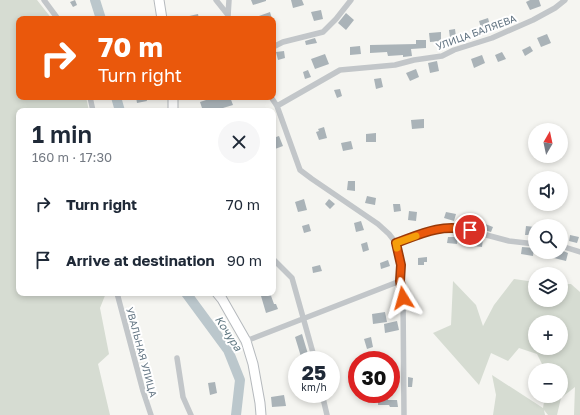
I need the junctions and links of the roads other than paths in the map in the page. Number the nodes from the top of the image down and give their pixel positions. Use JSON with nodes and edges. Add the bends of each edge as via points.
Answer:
{"nodes":[{"id":1,"x":44,"y":0,"type":"edge"},
{"id":2,"x":159,"y":0,"type":"edge"},
{"id":3,"x":216,"y":0,"type":"edge"},
{"id":4,"x":229,"y":0,"type":"edge"},
{"id":5,"x":351,"y":0,"type":"edge"},
{"id":6,"x":565,"y":0,"type":"edge"},
{"id":7,"x":56,"y":16,"type":"edge"},
{"id":8,"x":162,"y":16,"type":"edge"},
{"id":9,"x":228,"y":16,"type":"edge"},
{"id":10,"x":229,"y":16,"type":"edge"},
{"id":11,"x":276,"y":46,"type":"edge"},
{"id":12,"x":273,"y":100,"type":"edge"},
{"id":13,"x":277,"y":106,"type":"junction"},
{"id":14,"x":396,"y":243,"type":"junction"},
{"id":15,"x":528,"y":243,"type":"edge"},
{"id":16,"x":568,"y":248,"type":"edge"},
{"id":17,"x":580,"y":252,"type":"edge"},
{"id":18,"x":276,"y":262,"type":"edge"},
{"id":19,"x":400,"y":281,"type":"junction"},
{"id":20,"x":118,"y":296,"type":"edge"},
{"id":21,"x":220,"y":296,"type":"edge"},
{"id":22,"x":304,"y":320,"type":"junction"},
{"id":23,"x":246,"y":342,"type":"junction"},
{"id":24,"x":312,"y":351,"type":"edge"},
{"id":25,"x":177,"y":358,"type":"dead end"},
{"id":26,"x":324,"y":403,"type":"edge"},
{"id":27,"x":151,"y":415,"type":"edge"},
{"id":28,"x":191,"y":415,"type":"edge"},
{"id":29,"x":261,"y":415,"type":"edge"},
{"id":30,"x":327,"y":415,"type":"edge"},
{"id":31,"x":404,"y":415,"type":"edge"}],
"edges":[{"from":1,"to":7,"type":"street"},
{"from":2,"to":8,"type":"main road"},
{"from":3,"to":9,"type":"street"},
{"from":4,"to":10,"type":"street"},
{"from":5,"to":11,"type":"street","via":[[323,32]]},
{"from":6,"to":13,"type":"street","name":"УЛИЦА БАЛЯЕВА","via":[[533,20],[442,56],[395,65],[340,70]]},
{"from":12,"to":13,"type":"street"},
{"from":13,"to":14,"type":"street","via":[[300,170],[378,224]]},
{"from":14,"to":15,"type":"street","via":[[433,229],[460,228],[509,241]]},
{"from":14,"to":19,"type":"street","via":[[401,265]]},
{"from":16,"to":17,"type":"street"},
{"from":18,"to":22,"type":"street","via":[[292,278]]},
{"from":19,"to":22,"type":"street"},
{"from":19,"to":31,"type":"street","via":[[403,298]]},
{"from":20,"to":27,"type":"street","name":"УВАЛЬНАЯ УЛИЦА"},
{"from":21,"to":23,"type":"main road"},
{"from":22,"to":23,"type":"street"},
{"from":22,"to":24,"type":"street"},
{"from":23,"to":29,"type":"main road","via":[[253,364]]},
{"from":25,"to":28,"type":"street","via":[[183,397]]},
{"from":26,"to":30,"type":"street"}]}
